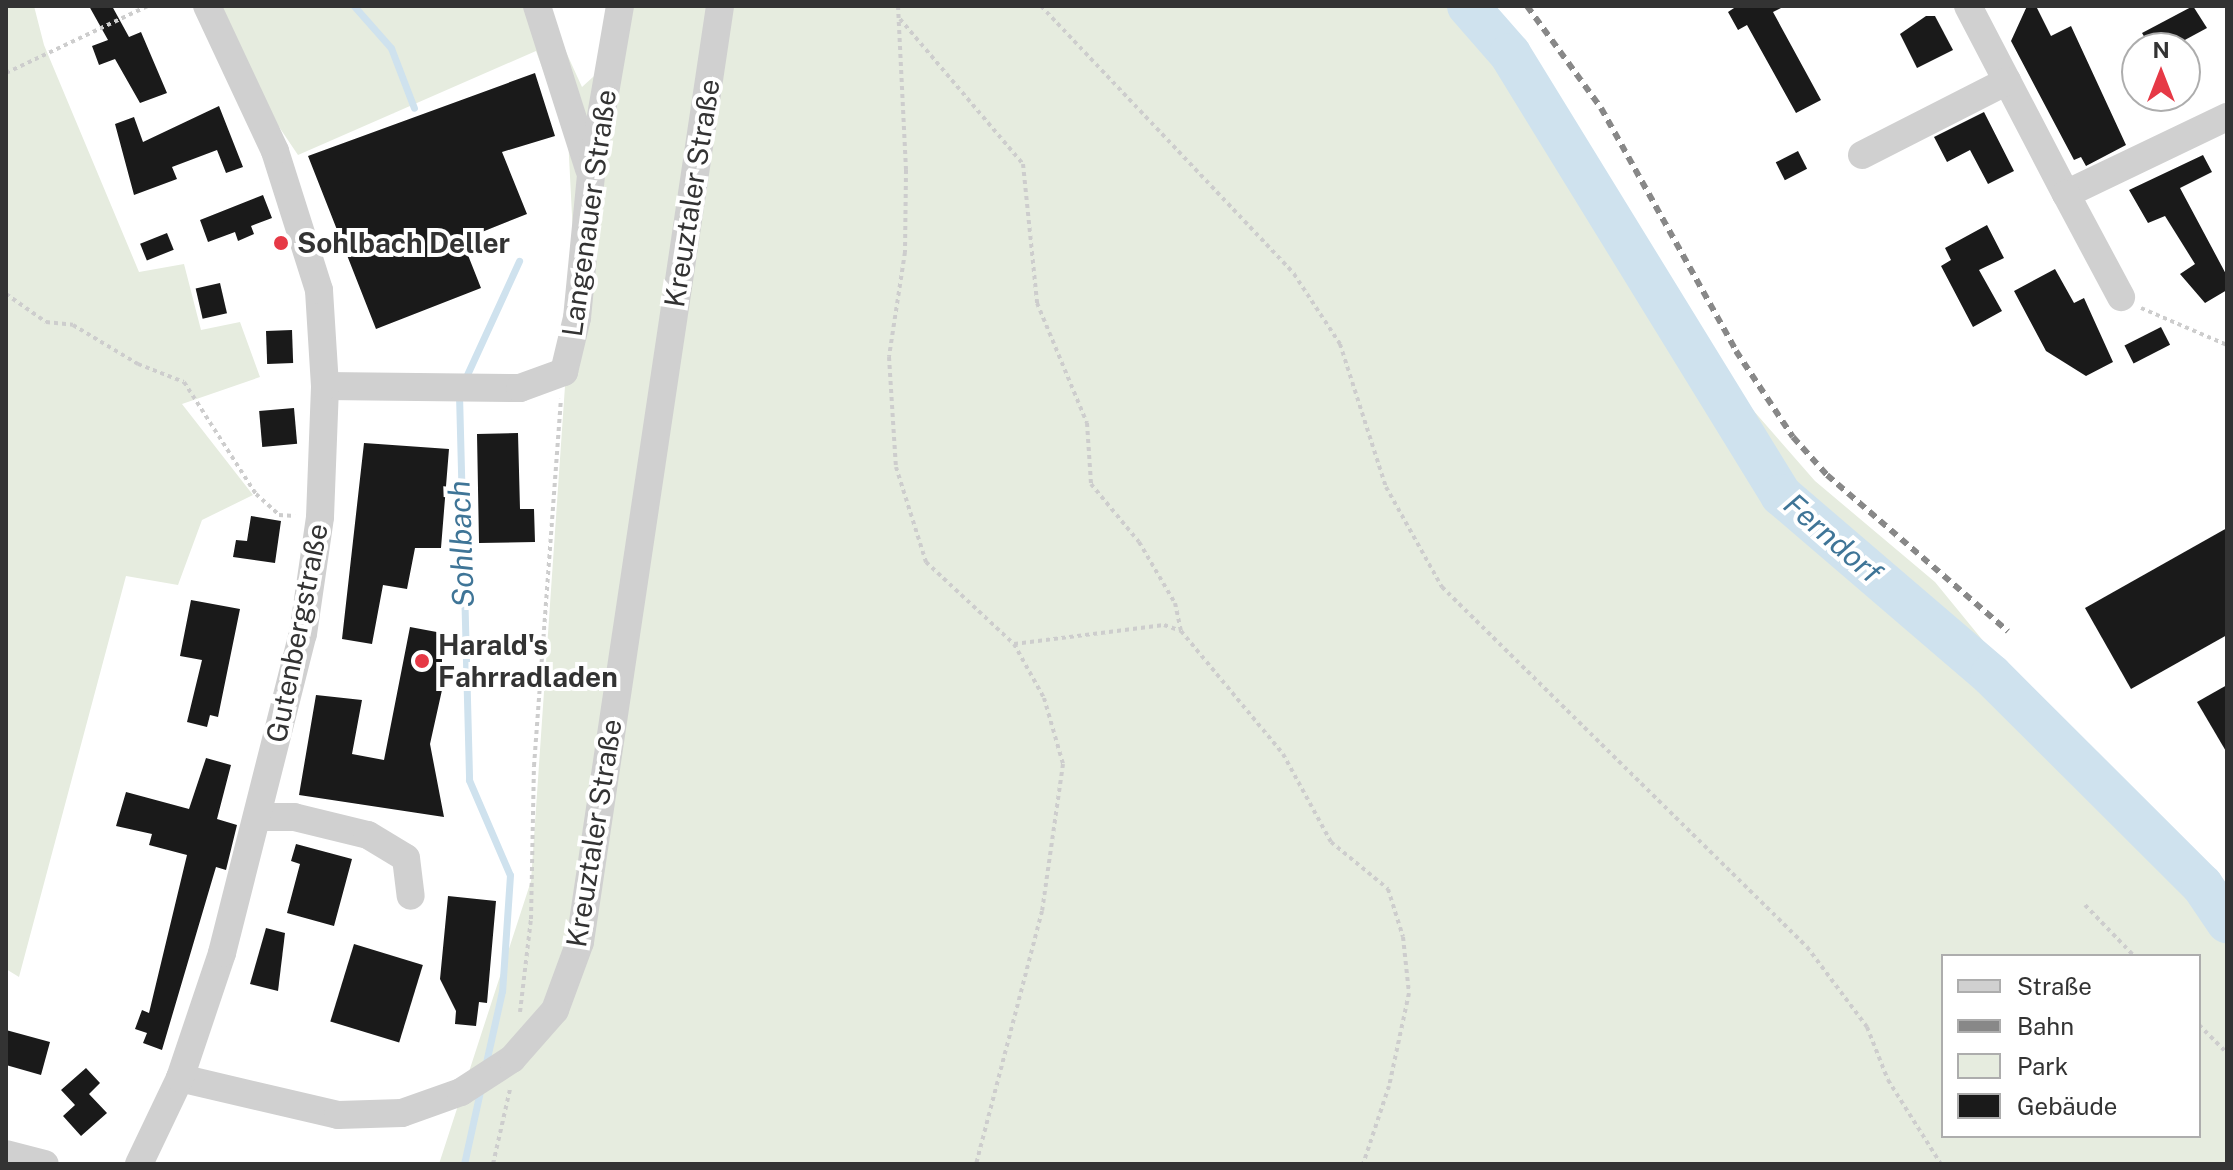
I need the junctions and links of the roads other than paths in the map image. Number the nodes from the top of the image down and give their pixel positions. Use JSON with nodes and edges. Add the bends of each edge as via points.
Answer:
{"nodes":[{"id":1,"x":207,"y":6,"type":"edge"},
{"id":2,"x":537,"y":6,"type":"edge"},
{"id":3,"x":620,"y":6,"type":"edge"},
{"id":4,"x":720,"y":6,"type":"edge"},
{"id":5,"x":1968,"y":6,"type":"edge"},
{"id":6,"x":2007,"y":81,"type":"junction"},
{"id":7,"x":2227,"y":117,"type":"edge"},
{"id":8,"x":1862,"y":155,"type":"dead end"},
{"id":9,"x":591,"y":174,"type":"junction"},
{"id":10,"x":2066,"y":194,"type":"junction"},
{"id":11,"x":2121,"y":297,"type":"road end"},
{"id":12,"x":325,"y":386,"type":"junction"},
{"id":13,"x":260,"y":817,"type":"junction"},
{"id":14,"x":411,"y":896,"type":"dead end"},
{"id":15,"x":180,"y":1078,"type":"junction"},
{"id":16,"x":6,"y":1154,"type":"edge"},
{"id":17,"x":45,"y":1164,"type":"edge"},
{"id":18,"x":139,"y":1164,"type":"edge"}],
"edges":[{"from":1,"to":12,"type":"street","name":"Gutenbergstraße","via":[[300,217],[319,290]]},
{"from":2,"to":9,"type":"street"},
{"from":3,"to":9,"type":"street","name":"Langenauer Straße"},
{"from":4,"to":15,"type":"street","name":"Kreuztaler Straße","bridge":true,"via":[[580,942],[555,1010],[512,1059],[461,1092],[402,1113],[338,1115]]},
{"from":5,"to":6,"type":"street"},
{"from":6,"to":8,"type":"street"},
{"from":6,"to":10,"type":"street"},
{"from":7,"to":10,"type":"street"},
{"from":9,"to":12,"type":"street","name":"Langenauer Straße","via":[[577,318],[564,372],[520,388]]},
{"from":10,"to":11,"type":"street"},
{"from":12,"to":13,"type":"street","name":"Gutenbergstraße","via":[[320,517],[303,634]]},
{"from":13,"to":14,"type":"street","via":[[294,817],[368,835],[406,858]]},
{"from":13,"to":15,"type":"street","name":"Gutenbergstraße"},
{"from":15,"to":18,"type":"street","name":"Gutenbergstraße"},
{"from":16,"to":17,"type":"street"}]}
